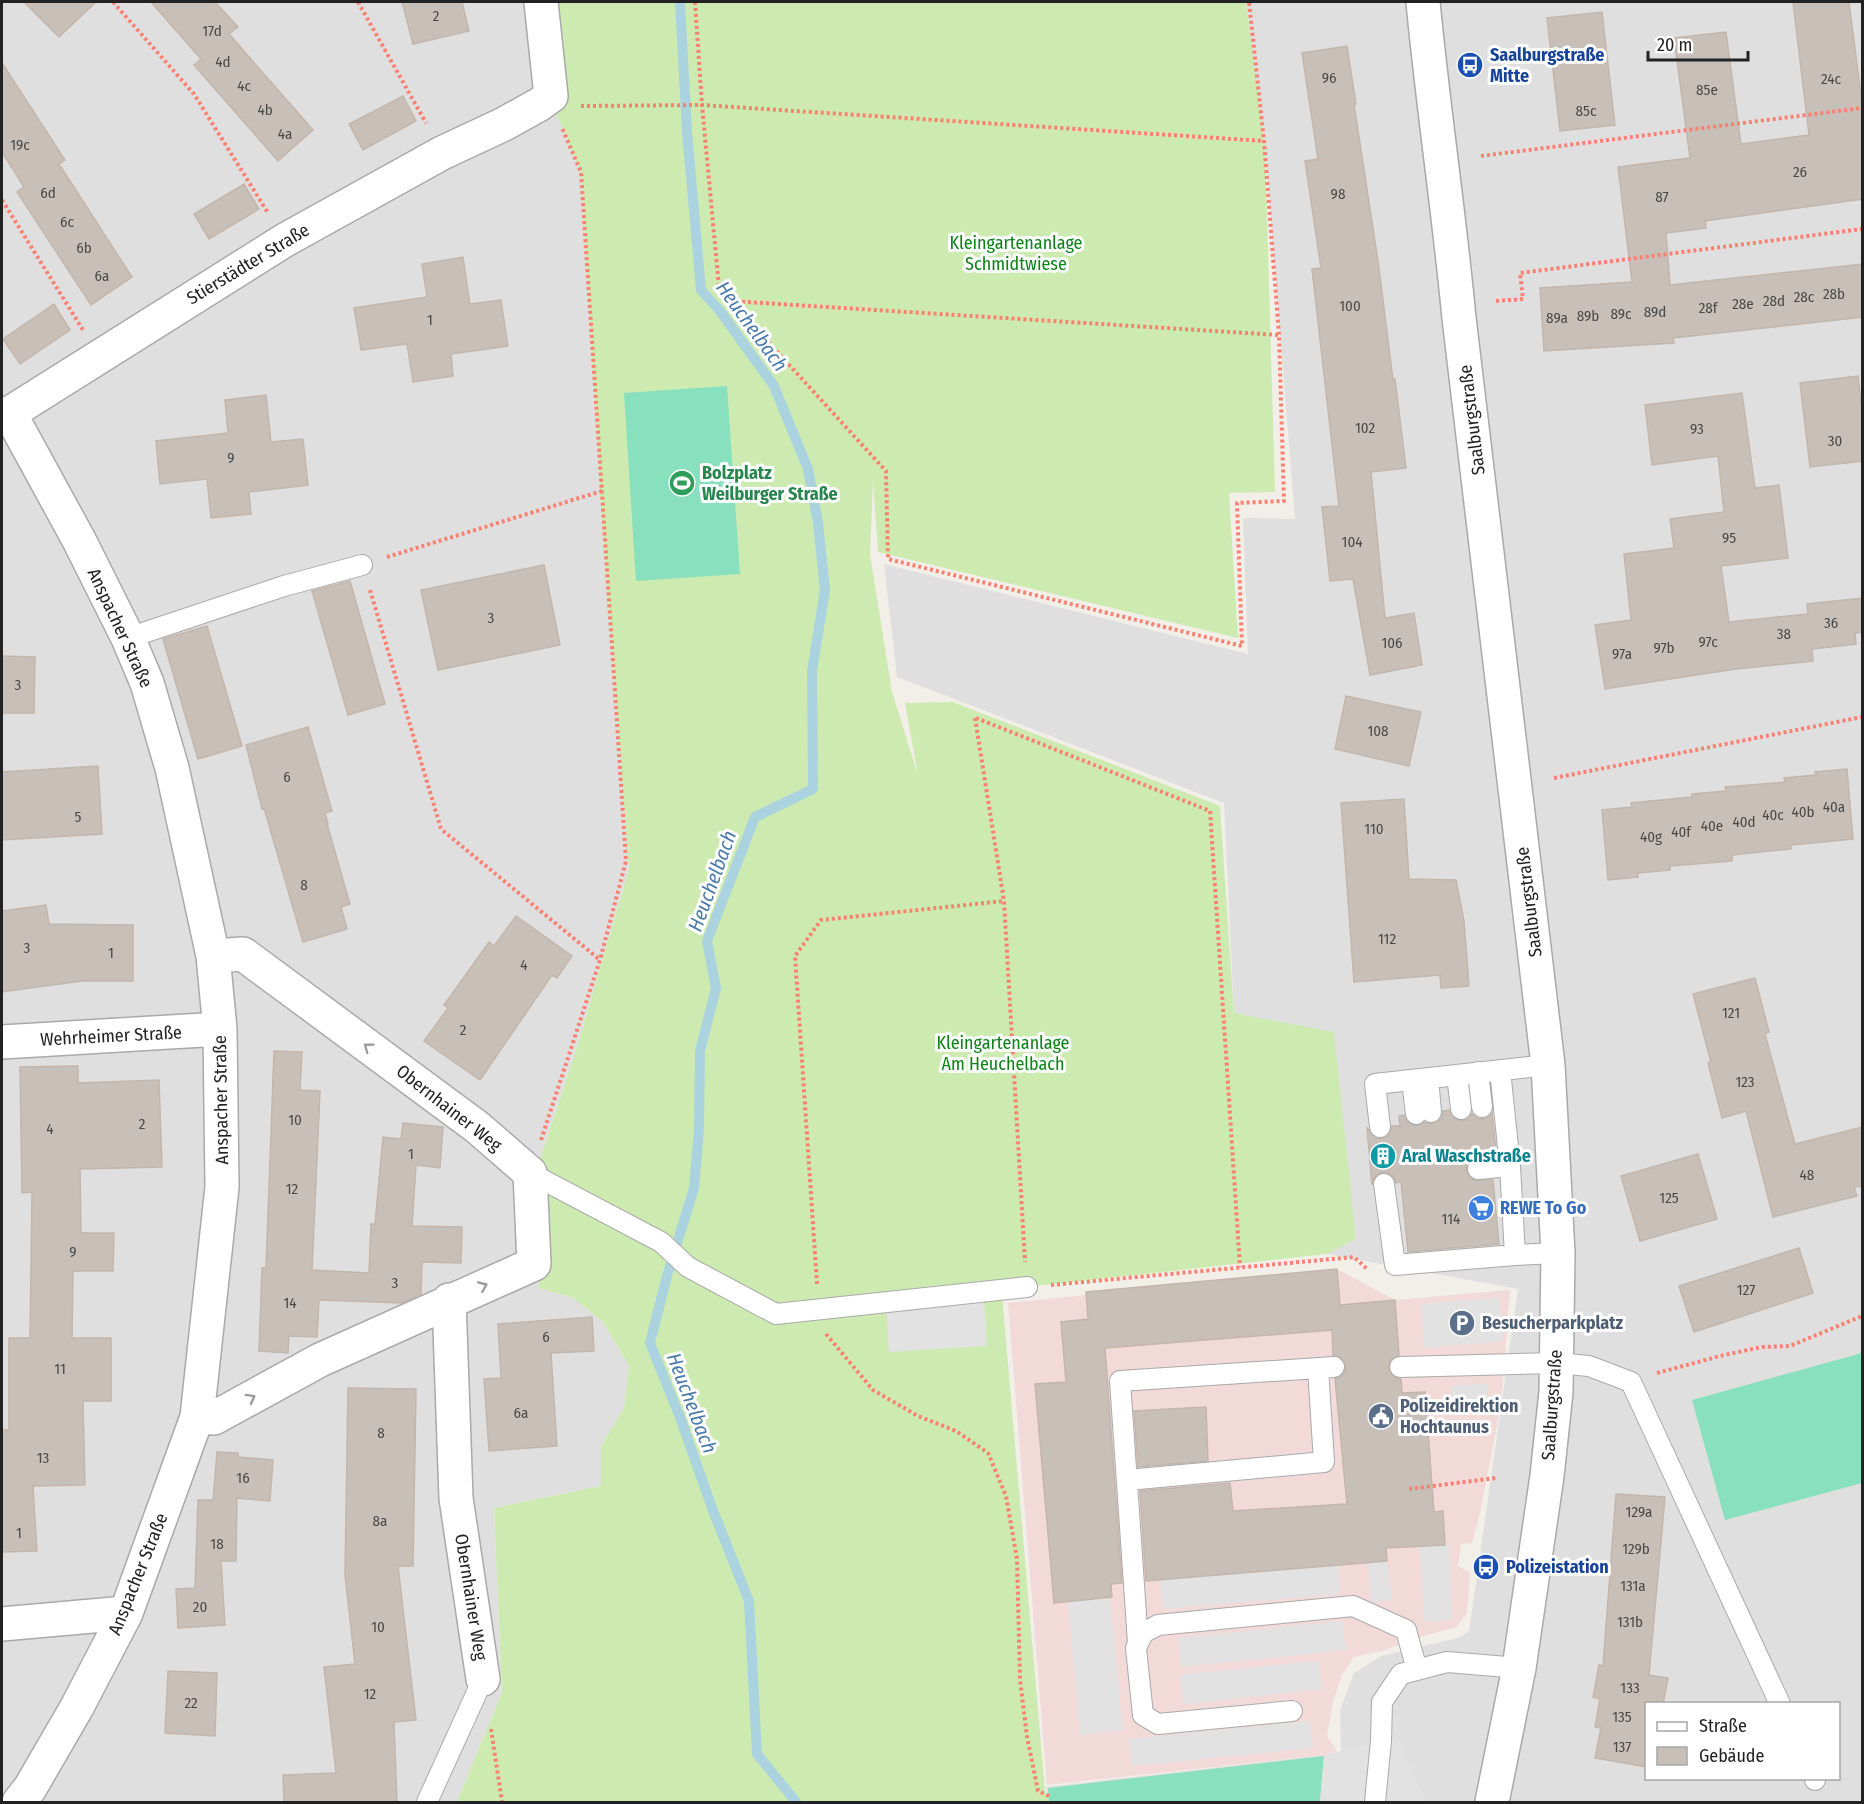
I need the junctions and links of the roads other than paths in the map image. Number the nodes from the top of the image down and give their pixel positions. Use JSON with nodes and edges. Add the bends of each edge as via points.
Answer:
{"nodes":[{"id":1,"x":541,"y":2,"type":"edge"},
{"id":2,"x":1422,"y":2,"type":"edge"},
{"id":3,"x":6,"y":416,"type":"edge"},
{"id":4,"x":362,"y":564,"type":"road end"},
{"id":5,"x":128,"y":638,"type":"junction"},
{"id":6,"x":213,"y":956,"type":"junction"},
{"id":7,"x":220,"y":1029,"type":"junction"},
{"id":8,"x":2,"y":1042,"type":"edge"},
{"id":9,"x":1548,"y":1065,"type":"junction"},
{"id":10,"x":1500,"y":1070,"type":"junction"},
{"id":11,"x":1478,"y":1072,"type":"junction"},
{"id":12,"x":1435,"y":1077,"type":"junction"},
{"id":13,"x":1482,"y":1107,"type":"dead end"},
{"id":14,"x":1380,"y":1127,"type":"dead end"},
{"id":15,"x":1485,"y":1163,"type":"dead end"},
{"id":16,"x":1510,"y":1166,"type":"junction"},
{"id":17,"x":530,"y":1173,"type":"junction"},
{"id":18,"x":1384,"y":1184,"type":"dead end"},
{"id":19,"x":1558,"y":1253,"type":"junction"},
{"id":20,"x":1515,"y":1255,"type":"junction"},
{"id":21,"x":1027,"y":1287,"type":"road end"},
{"id":22,"x":449,"y":1300,"type":"junction"},
{"id":23,"x":1557,"y":1362,"type":"junction"},
{"id":24,"x":1400,"y":1367,"type":"dead end"},
{"id":25,"x":198,"y":1417,"type":"junction"},
{"id":26,"x":1127,"y":1480,"type":"junction"},
{"id":27,"x":126,"y":1613,"type":"junction"},
{"id":28,"x":2,"y":1624,"type":"edge"},
{"id":29,"x":1138,"y":1643,"type":"junction"},
{"id":30,"x":1519,"y":1668,"type":"junction"},
{"id":31,"x":1417,"y":1670,"type":"junction"},
{"id":32,"x":483,"y":1679,"type":"joint"},
{"id":33,"x":1779,"y":1702,"type":"edge"},
{"id":34,"x":1292,"y":1712,"type":"dead end"},
{"id":35,"x":30,"y":1798,"type":"edge"},
{"id":36,"x":1492,"y":1798,"type":"edge"},
{"id":37,"x":427,"y":1803,"type":"edge"},
{"id":38,"x":1375,"y":1803,"type":"edge"}],
"edges":[{"from":1,"to":3,"type":"street","name":"Stierstädter Straße","via":[[552,101],[442,153],[285,240]]},
{"from":2,"to":9,"type":"street","name":"Saalburgstraße"},
{"from":3,"to":5,"type":"street","name":"Anspacher Straße","via":[[79,540]]},
{"from":4,"to":5,"type":"lane"},
{"from":5,"to":6,"type":"street","name":"Anspacher Straße","via":[[147,683],[172,768]]},
{"from":6,"to":7,"type":"street","name":"Anspacher Straße"},
{"from":17,"to":6,"type":"street","name":"Obernhainer Weg","one_way":true,"via":[[477,1127],[243,954]]},
{"from":7,"to":8,"type":"street","name":"Wehrheimer Straße"},
{"from":7,"to":25,"type":"street","name":"Anspacher Straße","via":[[222,1187]]},
{"from":9,"to":10,"type":"lane"},
{"from":9,"to":19,"type":"street","name":"Saalburgstraße"},
{"from":10,"to":11,"type":"lane"},
{"from":10,"to":16,"type":"lane"},
{"from":11,"to":12,"type":"lane"},
{"from":11,"to":13,"type":"lane"},
{"from":12,"to":12,"type":"lane","via":[[1439,1111]]},
{"from":12,"to":14,"type":"lane","via":[[1375,1084]]},
{"from":15,"to":16,"type":"lane"},
{"from":16,"to":20,"type":"lane"},
{"from":17,"to":21,"type":"lane","via":[[661,1242],[688,1267],[776,1314]]},
{"from":22,"to":17,"type":"street","one_way":true,"via":[[534,1264]]},
{"from":18,"to":20,"type":"lane","via":[[1395,1265]]},
{"from":19,"to":20,"type":"lane"},
{"from":19,"to":23,"type":"street","name":"Saalburgstraße"},
{"from":25,"to":22,"type":"street","one_way":true,"via":[[214,1418],[320,1360]]},
{"from":22,"to":32,"type":"street","name":"Obernhainer Weg","via":[[456,1498]]},
{"from":23,"to":24,"type":"lane"},
{"from":23,"to":30,"type":"street","name":"Saalburgstraße","via":[[1547,1476]]},
{"from":23,"to":33,"type":"lane","via":[[1589,1366],[1630,1382]]},
{"from":25,"to":27,"type":"street","name":"Anspacher Straße"},
{"from":26,"to":26,"type":"lane","via":[[1324,1462],[1326,1367],[1120,1381]]},
{"from":26,"to":29,"type":"lane"},
{"from":27,"to":28,"type":"street"},
{"from":27,"to":35,"type":"street","name":"Anspacher Straße"},
{"from":29,"to":31,"type":"lane","via":[[1143,1633],[1158,1625],[1353,1606],[1406,1630]]},
{"from":29,"to":34,"type":"lane","via":[[1143,1715],[1158,1724]]},
{"from":30,"to":31,"type":"lane","via":[[1447,1662]]},
{"from":30,"to":36,"type":"street","name":"Saalburgstraße"},
{"from":31,"to":38,"type":"lane","via":[[1401,1674],[1382,1702]]},
{"from":32,"to":37,"type":"lane"}]}
